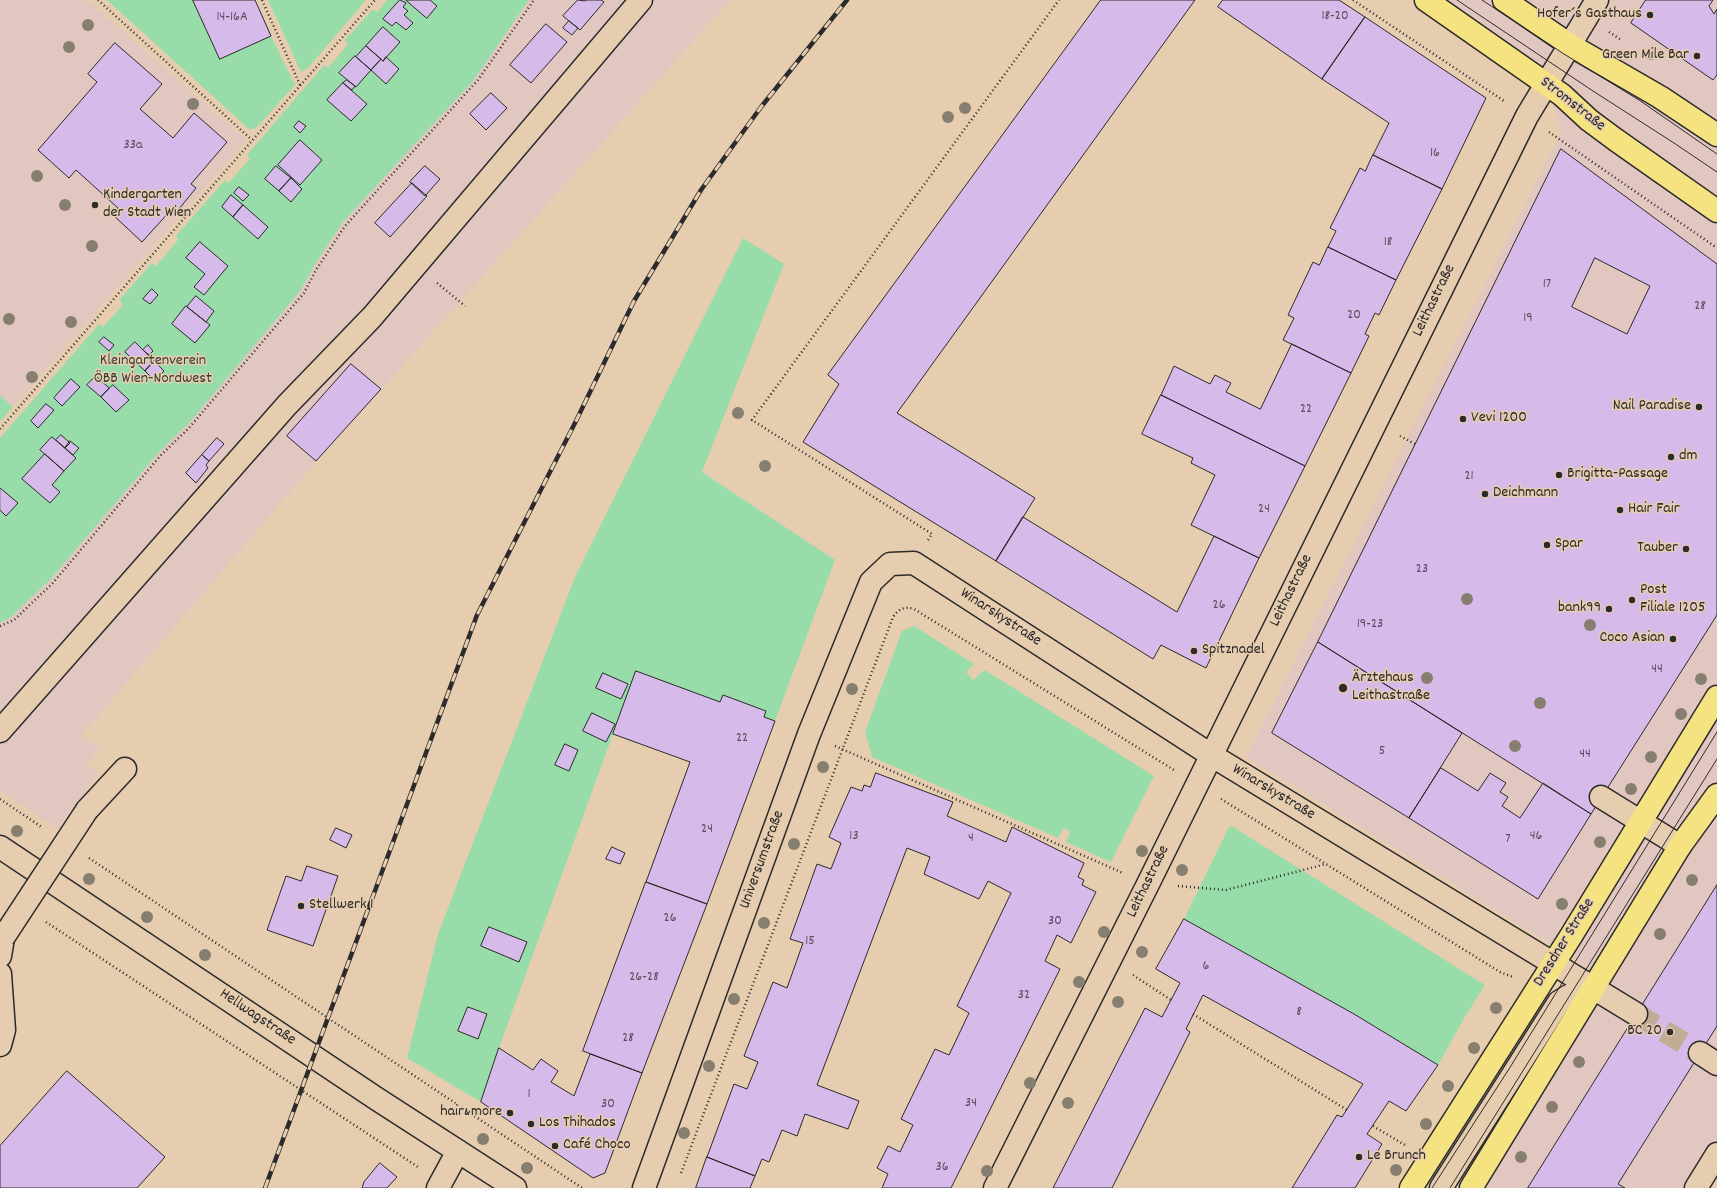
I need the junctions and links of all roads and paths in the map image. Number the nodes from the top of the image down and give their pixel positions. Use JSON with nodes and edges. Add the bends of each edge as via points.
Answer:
{"nodes":[{"id":1,"x":98,"y":0,"type":"edge"},
{"id":2,"x":262,"y":0,"type":"edge"},
{"id":3,"x":375,"y":0,"type":"edge"},
{"id":4,"x":534,"y":0,"type":"edge"},
{"id":5,"x":640,"y":0,"type":"edge"},
{"id":6,"x":1059,"y":0,"type":"edge"},
{"id":7,"x":1353,"y":0,"type":"edge"},
{"id":8,"x":1426,"y":0,"type":"edge"},
{"id":9,"x":1504,"y":0,"type":"edge"},
{"id":10,"x":1597,"y":0,"type":"edge"},
{"id":11,"x":1570,"y":45,"type":"junction"},
{"id":12,"x":1546,"y":84,"type":"junction"},
{"id":13,"x":300,"y":85,"type":"junction"},
{"id":14,"x":1526,"y":116,"type":"junction"},
{"id":15,"x":1717,"y":135,"type":"edge"},
{"id":16,"x":252,"y":140,"type":"junction"},
{"id":17,"x":1717,"y":211,"type":"edge"},
{"id":18,"x":1717,"y":248,"type":"edge"},
{"id":19,"x":436,"y":282,"type":"dead end"},
{"id":20,"x":465,"y":306,"type":"dead end"},
{"id":21,"x":0,"y":429,"type":"edge"},
{"id":22,"x":914,"y":563,"type":"junction"},
{"id":23,"x":0,"y":626,"type":"edge"},
{"id":24,"x":1717,"y":697,"type":"edge"},
{"id":25,"x":0,"y":731,"type":"edge"},
{"id":26,"x":809,"y":734,"type":"junction"},
{"id":27,"x":842,"y":750,"type":"junction"},
{"id":28,"x":1211,"y":755,"type":"junction"},
{"id":29,"x":125,"y":769,"type":"dead end"},
{"id":30,"x":1197,"y":784,"type":"junction"},
{"id":31,"x":1717,"y":795,"type":"edge"},
{"id":32,"x":1601,"y":797,"type":"dead end"},
{"id":33,"x":0,"y":799,"type":"edge"},
{"id":34,"x":1641,"y":822,"type":"junction"},
{"id":35,"x":46,"y":830,"type":"dead end"},
{"id":36,"x":1680,"y":846,"type":"junction"},
{"id":37,"x":0,"y":847,"type":"edge"},
{"id":38,"x":86,"y":857,"type":"dead end"},
{"id":39,"x":1326,"y":864,"type":"junction"},
{"id":40,"x":1148,"y":884,"type":"junction"},
{"id":41,"x":39,"y":918,"type":"dead end"},
{"id":42,"x":1,"y":945,"type":"edge"},
{"id":43,"x":1110,"y":961,"type":"junction"},
{"id":44,"x":1554,"y":963,"type":"junction"},
{"id":45,"x":0,"y":974,"type":"edge"},
{"id":46,"x":1512,"y":977,"type":"dead end"},
{"id":47,"x":1594,"y":988,"type":"junction"},
{"id":48,"x":1171,"y":1000,"type":"dead end"},
{"id":49,"x":1559,"y":1002,"type":"junction"},
{"id":50,"x":1193,"y":1014,"type":"dead end"},
{"id":51,"x":1636,"y":1014,"type":"tunnel mouth"},
{"id":52,"x":0,"y":1045,"type":"edge"},
{"id":53,"x":1347,"y":1110,"type":"dead end"},
{"id":54,"x":1373,"y":1126,"type":"dead end"},
{"id":55,"x":1409,"y":1148,"type":"dead end"},
{"id":56,"x":458,"y":1151,"type":"junction"},
{"id":57,"x":1717,"y":1154,"type":"edge"},
{"id":58,"x":678,"y":1181,"type":"dead end"},
{"id":59,"x":440,"y":1185,"type":"edge"},
{"id":60,"x":515,"y":1188,"type":"edge"},
{"id":61,"x":582,"y":1188,"type":"edge"},
{"id":62,"x":644,"y":1188,"type":"edge"},
{"id":63,"x":995,"y":1188,"type":"edge"},
{"id":64,"x":1411,"y":1188,"type":"edge"},
{"id":65,"x":1441,"y":1188,"type":"edge"},
{"id":66,"x":1470,"y":1188,"type":"edge"},
{"id":67,"x":1696,"y":1188,"type":"edge"}],
"edges":[{"from":1,"to":16,"type":"path"},
{"from":2,"to":13,"type":"path"},
{"from":3,"to":13,"type":"path"},
{"from":4,"to":23,"type":"path","via":[[478,80],[345,226],[316,270],[304,294],[189,428],[161,455],[52,584],[14,620]]},
{"from":5,"to":25,"type":"street","via":[[372,317],[287,405]]},
{"from":6,"to":22,"type":"path","via":[[752,420],[932,534]]},
{"from":7,"to":14,"type":"path"},
{"from":8,"to":12,"type":"main road","name":"Stromstraße"},
{"from":9,"to":11,"type":"main road"},
{"from":10,"to":11,"type":"street","name":"Leithastraße"},
{"from":11,"to":12,"type":"street","name":"Leithastraße"},
{"from":11,"to":15,"type":"main road","via":[[1660,97]]},
{"from":12,"to":14,"type":"street","name":"Leithastraße"},
{"from":12,"to":17,"type":"main road","name":"Stromstraße","via":[[1589,120]]},
{"from":13,"to":16,"type":"path"},
{"from":14,"to":18,"type":"path"},
{"from":14,"to":28,"type":"street","name":"Leithastraße"},
{"from":16,"to":21,"type":"path"},
{"from":19,"to":20,"type":"path"},
{"from":22,"to":26,"type":"street","name":"Universumstraße","via":[[890,564],[871,582]]},
{"from":22,"to":28,"type":"street","name":"Winarskystraße"},
{"from":24,"to":34,"type":"main road","name":"Dresdner Straße"},
{"from":26,"to":27,"type":"path"},
{"from":26,"to":62,"type":"street","name":"Universumstraße"},
{"from":27,"to":30,"type":"path","via":[[894,617],[903,608],[908,607]]},
{"from":27,"to":40,"type":"path"},
{"from":27,"to":58,"type":"path"},
{"from":28,"to":30,"type":"street","name":"Leithastraße"},
{"from":28,"to":44,"type":"street","name":"Winarskystraße"},
{"from":29,"to":42,"type":"street","bridge":true,"via":[[87,810]]},
{"from":30,"to":39,"type":"path"},
{"from":30,"to":40,"type":"street","name":"Leithastraße"},
{"from":31,"to":36,"type":"main road"},
{"from":32,"to":34,"type":"street"},
{"from":33,"to":35,"type":"path"},
{"from":34,"to":36,"type":"street"},
{"from":34,"to":44,"type":"main road","name":"Dresdner Straße"},
{"from":36,"to":47,"type":"main road"},
{"from":37,"to":56,"type":"street","name":"Hellwagstraße"},
{"from":38,"to":61,"type":"path"},
{"from":39,"to":40,"type":"path","via":[[1226,890]]},
{"from":39,"to":46,"type":"path"},
{"from":40,"to":43,"type":"street","name":"Leithastraße"},
{"from":41,"to":59,"type":"path"},
{"from":43,"to":48,"type":"path"},
{"from":43,"to":63,"type":"street","name":"Leithastraße"},
{"from":44,"to":47,"type":"street","name":"Winarskystraße"},
{"from":44,"to":49,"type":"street","via":[[1560,985]]},
{"from":44,"to":64,"type":"main road","name":"Dresdner Straße"},
{"from":45,"to":52,"type":"street","via":[[4,1030]]},
{"from":47,"to":49,"type":"street","via":[[1571,994]]},
{"from":47,"to":51,"type":"street","name":"Winarskystraße"},
{"from":47,"to":66,"type":"main road"},
{"from":49,"to":65,"type":"street","name":"Dresdner Straße"},
{"from":50,"to":53,"type":"path"},
{"from":54,"to":55,"type":"path"},
{"from":56,"to":59,"type":"street"},
{"from":56,"to":60,"type":"street","name":"Hellwagstraße"},
{"from":57,"to":67,"type":"street"}]}
